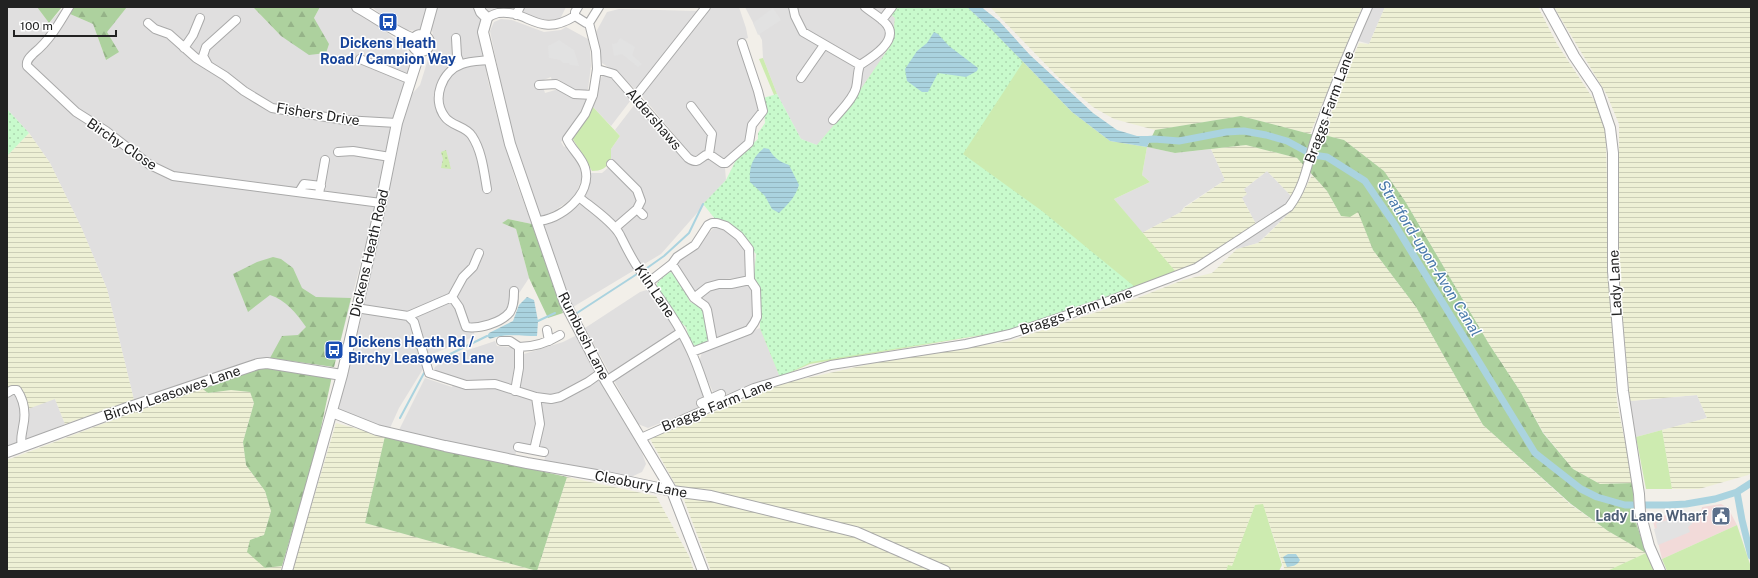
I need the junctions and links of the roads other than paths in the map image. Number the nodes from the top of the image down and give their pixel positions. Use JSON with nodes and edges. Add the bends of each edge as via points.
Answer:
{"nodes":[{"id":1,"x":69,"y":7,"type":"edge"},
{"id":2,"x":357,"y":7,"type":"edge"},
{"id":3,"x":432,"y":7,"type":"edge"},
{"id":4,"x":479,"y":7,"type":"edge"},
{"id":5,"x":520,"y":7,"type":"edge"},
{"id":6,"x":578,"y":7,"type":"edge"},
{"id":7,"x":599,"y":7,"type":"edge"},
{"id":8,"x":706,"y":7,"type":"edge"},
{"id":9,"x":793,"y":7,"type":"edge"},
{"id":10,"x":892,"y":7,"type":"edge"},
{"id":11,"x":1368,"y":7,"type":"edge"},
{"id":12,"x":1547,"y":7,"type":"edge"},
{"id":13,"x":369,"y":9,"type":"edge"},
{"id":14,"x":868,"y":10,"type":"edge"},
{"id":15,"x":516,"y":15,"type":"junction"},
{"id":16,"x":575,"y":16,"type":"junction"},
{"id":17,"x":200,"y":18,"type":"dead end"},
{"id":18,"x":487,"y":18,"type":"junction"},
{"id":19,"x":236,"y":20,"type":"dead end"},
{"id":20,"x":882,"y":20,"type":"junction"},
{"id":21,"x":148,"y":23,"type":"dead end"},
{"id":22,"x":589,"y":23,"type":"junction"},
{"id":23,"x":424,"y":36,"type":"junction"},
{"id":24,"x":456,"y":38,"type":"dead end"},
{"id":25,"x":414,"y":39,"type":"junction"},
{"id":26,"x":742,"y":43,"type":"dead end"},
{"id":27,"x":824,"y":45,"type":"junction"},
{"id":28,"x":184,"y":48,"type":"junction"},
{"id":29,"x":420,"y":52,"type":"junction"},
{"id":30,"x":360,"y":59,"type":"dead end"},
{"id":31,"x":489,"y":60,"type":"junction"},
{"id":32,"x":460,"y":64,"type":"junction"},
{"id":33,"x":860,"y":65,"type":"junction"},
{"id":34,"x":208,"y":66,"type":"junction"},
{"id":35,"x":597,"y":69,"type":"junction"},
{"id":36,"x":801,"y":78,"type":"dead end"},
{"id":37,"x":411,"y":80,"type":"junction"},
{"id":38,"x":539,"y":85,"type":"dead end"},
{"id":39,"x":593,"y":95,"type":"junction"},
{"id":40,"x":635,"y":97,"type":"junction"},
{"id":41,"x":691,"y":106,"type":"dead end"},
{"id":42,"x":833,"y":120,"type":"dead end"},
{"id":43,"x":397,"y":123,"type":"junction"},
{"id":44,"x":338,"y":152,"type":"dead end"},
{"id":45,"x":709,"y":154,"type":"junction"},
{"id":46,"x":390,"y":157,"type":"junction"},
{"id":47,"x":325,"y":160,"type":"dead end"},
{"id":48,"x":611,"y":164,"type":"dead end"},
{"id":49,"x":496,"y":185,"type":"dead end"},
{"id":50,"x":320,"y":190,"type":"junction"},
{"id":51,"x":580,"y":198,"type":"junction"},
{"id":52,"x":381,"y":204,"type":"junction"},
{"id":53,"x":536,"y":220,"type":"junction"},
{"id":54,"x":615,"y":228,"type":"junction"},
{"id":55,"x":479,"y":254,"type":"dead end"},
{"id":56,"x":672,"y":264,"type":"junction"},
{"id":57,"x":750,"y":280,"type":"junction"},
{"id":58,"x":649,"y":282,"type":"junction"},
{"id":59,"x":514,"y":291,"type":"dead end"},
{"id":60,"x":452,"y":297,"type":"junction"},
{"id":61,"x":694,"y":298,"type":"junction"},
{"id":62,"x":356,"y":308,"type":"junction"},
{"id":63,"x":408,"y":316,"type":"junction"},
{"id":64,"x":547,"y":330,"type":"dead end"},
{"id":65,"x":681,"y":332,"type":"junction"},
{"id":66,"x":560,"y":335,"type":"dead end"},
{"id":67,"x":501,"y":341,"type":"dead end"},
{"id":68,"x":549,"y":342,"type":"junction"},
{"id":69,"x":713,"y":343,"type":"junction"},
{"id":70,"x":519,"y":347,"type":"junction"},
{"id":71,"x":692,"y":352,"type":"junction"},
{"id":72,"x":342,"y":374,"type":"junction"},
{"id":73,"x":604,"y":376,"type":"junction"},
{"id":74,"x":515,"y":391,"type":"junction"},
{"id":75,"x":7,"y":393,"type":"edge"},
{"id":76,"x":720,"y":394,"type":"dead end"},
{"id":77,"x":536,"y":397,"type":"junction"},
{"id":78,"x":709,"y":399,"type":"junction"},
{"id":79,"x":701,"y":403,"type":"dead end"},
{"id":80,"x":332,"y":412,"type":"junction"},
{"id":81,"x":641,"y":438,"type":"junction"},
{"id":82,"x":22,"y":446,"type":"junction"},
{"id":83,"x":518,"y":447,"type":"dead end"},
{"id":84,"x":534,"y":450,"type":"junction"},
{"id":85,"x":7,"y":452,"type":"edge"},
{"id":86,"x":544,"y":452,"type":"dead end"},
{"id":87,"x":672,"y":491,"type":"junction"},
{"id":88,"x":287,"y":571,"type":"edge"},
{"id":89,"x":703,"y":571,"type":"edge"},
{"id":90,"x":945,"y":571,"type":"edge"},
{"id":91,"x":1660,"y":571,"type":"edge"}],
"edges":[{"from":1,"to":50,"type":"street","name":"Birchy Close","via":[[44,46],[29,57],[27,66],[76,112],[150,165],[173,176],[299,192]]},
{"from":2,"to":13,"type":"street"},
{"from":3,"to":23,"type":"street"},
{"from":4,"to":18,"type":"street"},
{"from":5,"to":15,"type":"street"},
{"from":6,"to":16,"type":"street"},
{"from":7,"to":22,"type":"street"},
{"from":8,"to":40,"type":"street"},
{"from":9,"to":27,"type":"street","via":[[803,32]]},
{"from":10,"to":20,"type":"street"},
{"from":11,"to":81,"type":"street","name":"Braggs Farm Lane","via":[[1326,109],[1298,196],[1289,207],[1196,268],[1010,334],[966,344],[831,365],[754,388]]},
{"from":12,"to":91,"type":"street","name":"Lady Lane","via":[[1574,56],[1597,90],[1610,128],[1613,152],[1613,271],[1623,391],[1640,512],[1649,546]]},
{"from":13,"to":25,"type":"street","via":[[396,31]]},
{"from":14,"to":20,"type":"street"},
{"from":15,"to":16,"type":"street","via":[[545,25],[557,25]]},
{"from":15,"to":18,"type":"street","via":[[498,13]]},
{"from":16,"to":22,"type":"street"},
{"from":17,"to":28,"type":"street","via":[[193,36]]},
{"from":18,"to":31,"type":"street","name":"Rumbush Lane","via":[[483,32]]},
{"from":19,"to":34,"type":"street","via":[[206,47],[203,56]]},
{"from":20,"to":33,"type":"street","via":[[891,33],[889,39],[880,50]]},
{"from":21,"to":28,"type":"street","name":"Fishers Drive","via":[[155,29],[169,34]]},
{"from":22,"to":35,"type":"street","via":[[596,51]]},
{"from":23,"to":25,"type":"street","via":[[420,35]]},
{"from":23,"to":29,"type":"street","via":[[429,44],[425,51]]},
{"from":24,"to":32,"type":"street"},
{"from":25,"to":29,"type":"street","via":[[414,47]]},
{"from":26,"to":45,"type":"street","via":[[763,111],[752,125],[749,143],[726,164]]},
{"from":27,"to":33,"type":"street"},
{"from":27,"to":36,"type":"street"},
{"from":28,"to":34,"type":"street","name":"Fishers Drive"},
{"from":29,"to":37,"type":"street","name":"Dickens Heath Road"},
{"from":30,"to":37,"type":"street"},
{"from":31,"to":32,"type":"street"},
{"from":31,"to":53,"type":"street","name":"Rumbush Lane","via":[[510,144]]},
{"from":32,"to":49,"type":"street","via":[[448,72],[442,81],[439,92],[441,110],[446,119],[465,128],[472,136],[487,187]]},
{"from":33,"to":42,"type":"street","via":[[856,88]]},
{"from":34,"to":43,"type":"street","name":"Fishers Drive","via":[[272,108],[344,120]]},
{"from":35,"to":39,"type":"street"},
{"from":35,"to":40,"type":"street","name":"Aldershaws","via":[[614,74]]},
{"from":37,"to":43,"type":"street","name":"Dickens Heath Road"},
{"from":38,"to":39,"type":"street","via":[[556,84],[574,94]]},
{"from":39,"to":51,"type":"street","via":[[585,114],[566,143],[585,167],[586,184]]},
{"from":40,"to":45,"type":"street","name":"Aldershaws","via":[[693,162],[698,162]]},
{"from":41,"to":45,"type":"street","via":[[712,134]]},
{"from":43,"to":46,"type":"street","name":"Dickens Heath Road"},
{"from":44,"to":46,"type":"street","via":[[353,151]]},
{"from":46,"to":52,"type":"street","name":"Dickens Heath Road"},
{"from":47,"to":50,"type":"street"},
{"from":48,"to":54,"type":"street","via":[[640,195],[641,201],[640,212]]},
{"from":50,"to":52,"type":"street","name":"Birchy Close"},
{"from":51,"to":53,"type":"street","via":[[545,221]]},
{"from":51,"to":54,"type":"street","name":"Kiln Lane"},
{"from":52,"to":62,"type":"street","name":"Dickens Heath Road"},
{"from":53,"to":73,"type":"street","name":"Rumbush Lane","via":[[565,303]]},
{"from":54,"to":58,"type":"street","name":"Kiln Lane","via":[[625,248]]},
{"from":55,"to":60,"type":"street"},
{"from":56,"to":57,"type":"street","via":[[677,257],[695,244],[708,225],[717,223],[739,236],[749,249]]},
{"from":56,"to":58,"type":"street"},
{"from":56,"to":61,"type":"street"},
{"from":57,"to":61,"type":"street","via":[[719,284]]},
{"from":57,"to":69,"type":"street","via":[[756,289],[757,317],[754,324],[749,330]]},
{"from":58,"to":65,"type":"street","name":"Kiln Lane"},
{"from":59,"to":60,"type":"street","via":[[513,304],[509,312],[496,322],[472,328],[466,327],[459,307]]},
{"from":60,"to":63,"type":"street"},
{"from":61,"to":69,"type":"street","via":[[707,310]]},
{"from":62,"to":63,"type":"street"},
{"from":62,"to":72,"type":"street","name":"Dickens Heath Road"},
{"from":63,"to":74,"type":"street","via":[[414,322],[428,370],[466,385],[495,384]]},
{"from":64,"to":68,"type":"street"},
{"from":65,"to":71,"type":"street","name":"Kiln Lane"},
{"from":65,"to":73,"type":"street"},
{"from":66,"to":68,"type":"street"},
{"from":67,"to":70,"type":"street","via":[[510,341]]},
{"from":68,"to":70,"type":"street","via":[[532,347]]},
{"from":69,"to":71,"type":"street"},
{"from":70,"to":74,"type":"street"},
{"from":71,"to":78,"type":"street","name":"Kiln Lane"},
{"from":72,"to":80,"type":"street","name":"Dickens Heath Road"},
{"from":72,"to":82,"type":"street","name":"Birchy Leasowes Lane","via":[[267,363],[258,364]]},
{"from":73,"to":77,"type":"street","via":[[560,397]]},
{"from":73,"to":81,"type":"street","name":"Rumbush Lane"},
{"from":74,"to":77,"type":"street"},
{"from":75,"to":82,"type":"street","via":[[18,390],[24,406],[24,427],[20,438]]},
{"from":76,"to":78,"type":"street"},
{"from":77,"to":84,"type":"street","via":[[540,424]]},
{"from":78,"to":79,"type":"street"},
{"from":80,"to":87,"type":"street","name":"Cleobury Lane","via":[[377,430],[445,446]]},
{"from":80,"to":88,"type":"street","name":"Dickens Heath Road"},
{"from":81,"to":87,"type":"street","name":"Rumbush Lane"},
{"from":82,"to":85,"type":"street","name":"Birchy Leasowes Lane"},
{"from":83,"to":84,"type":"street"},
{"from":84,"to":86,"type":"street"},
{"from":87,"to":89,"type":"street","name":"Rumbush Lane"},
{"from":87,"to":90,"type":"street","name":"Cleobury Lane","via":[[711,496],[856,532]]}]}
